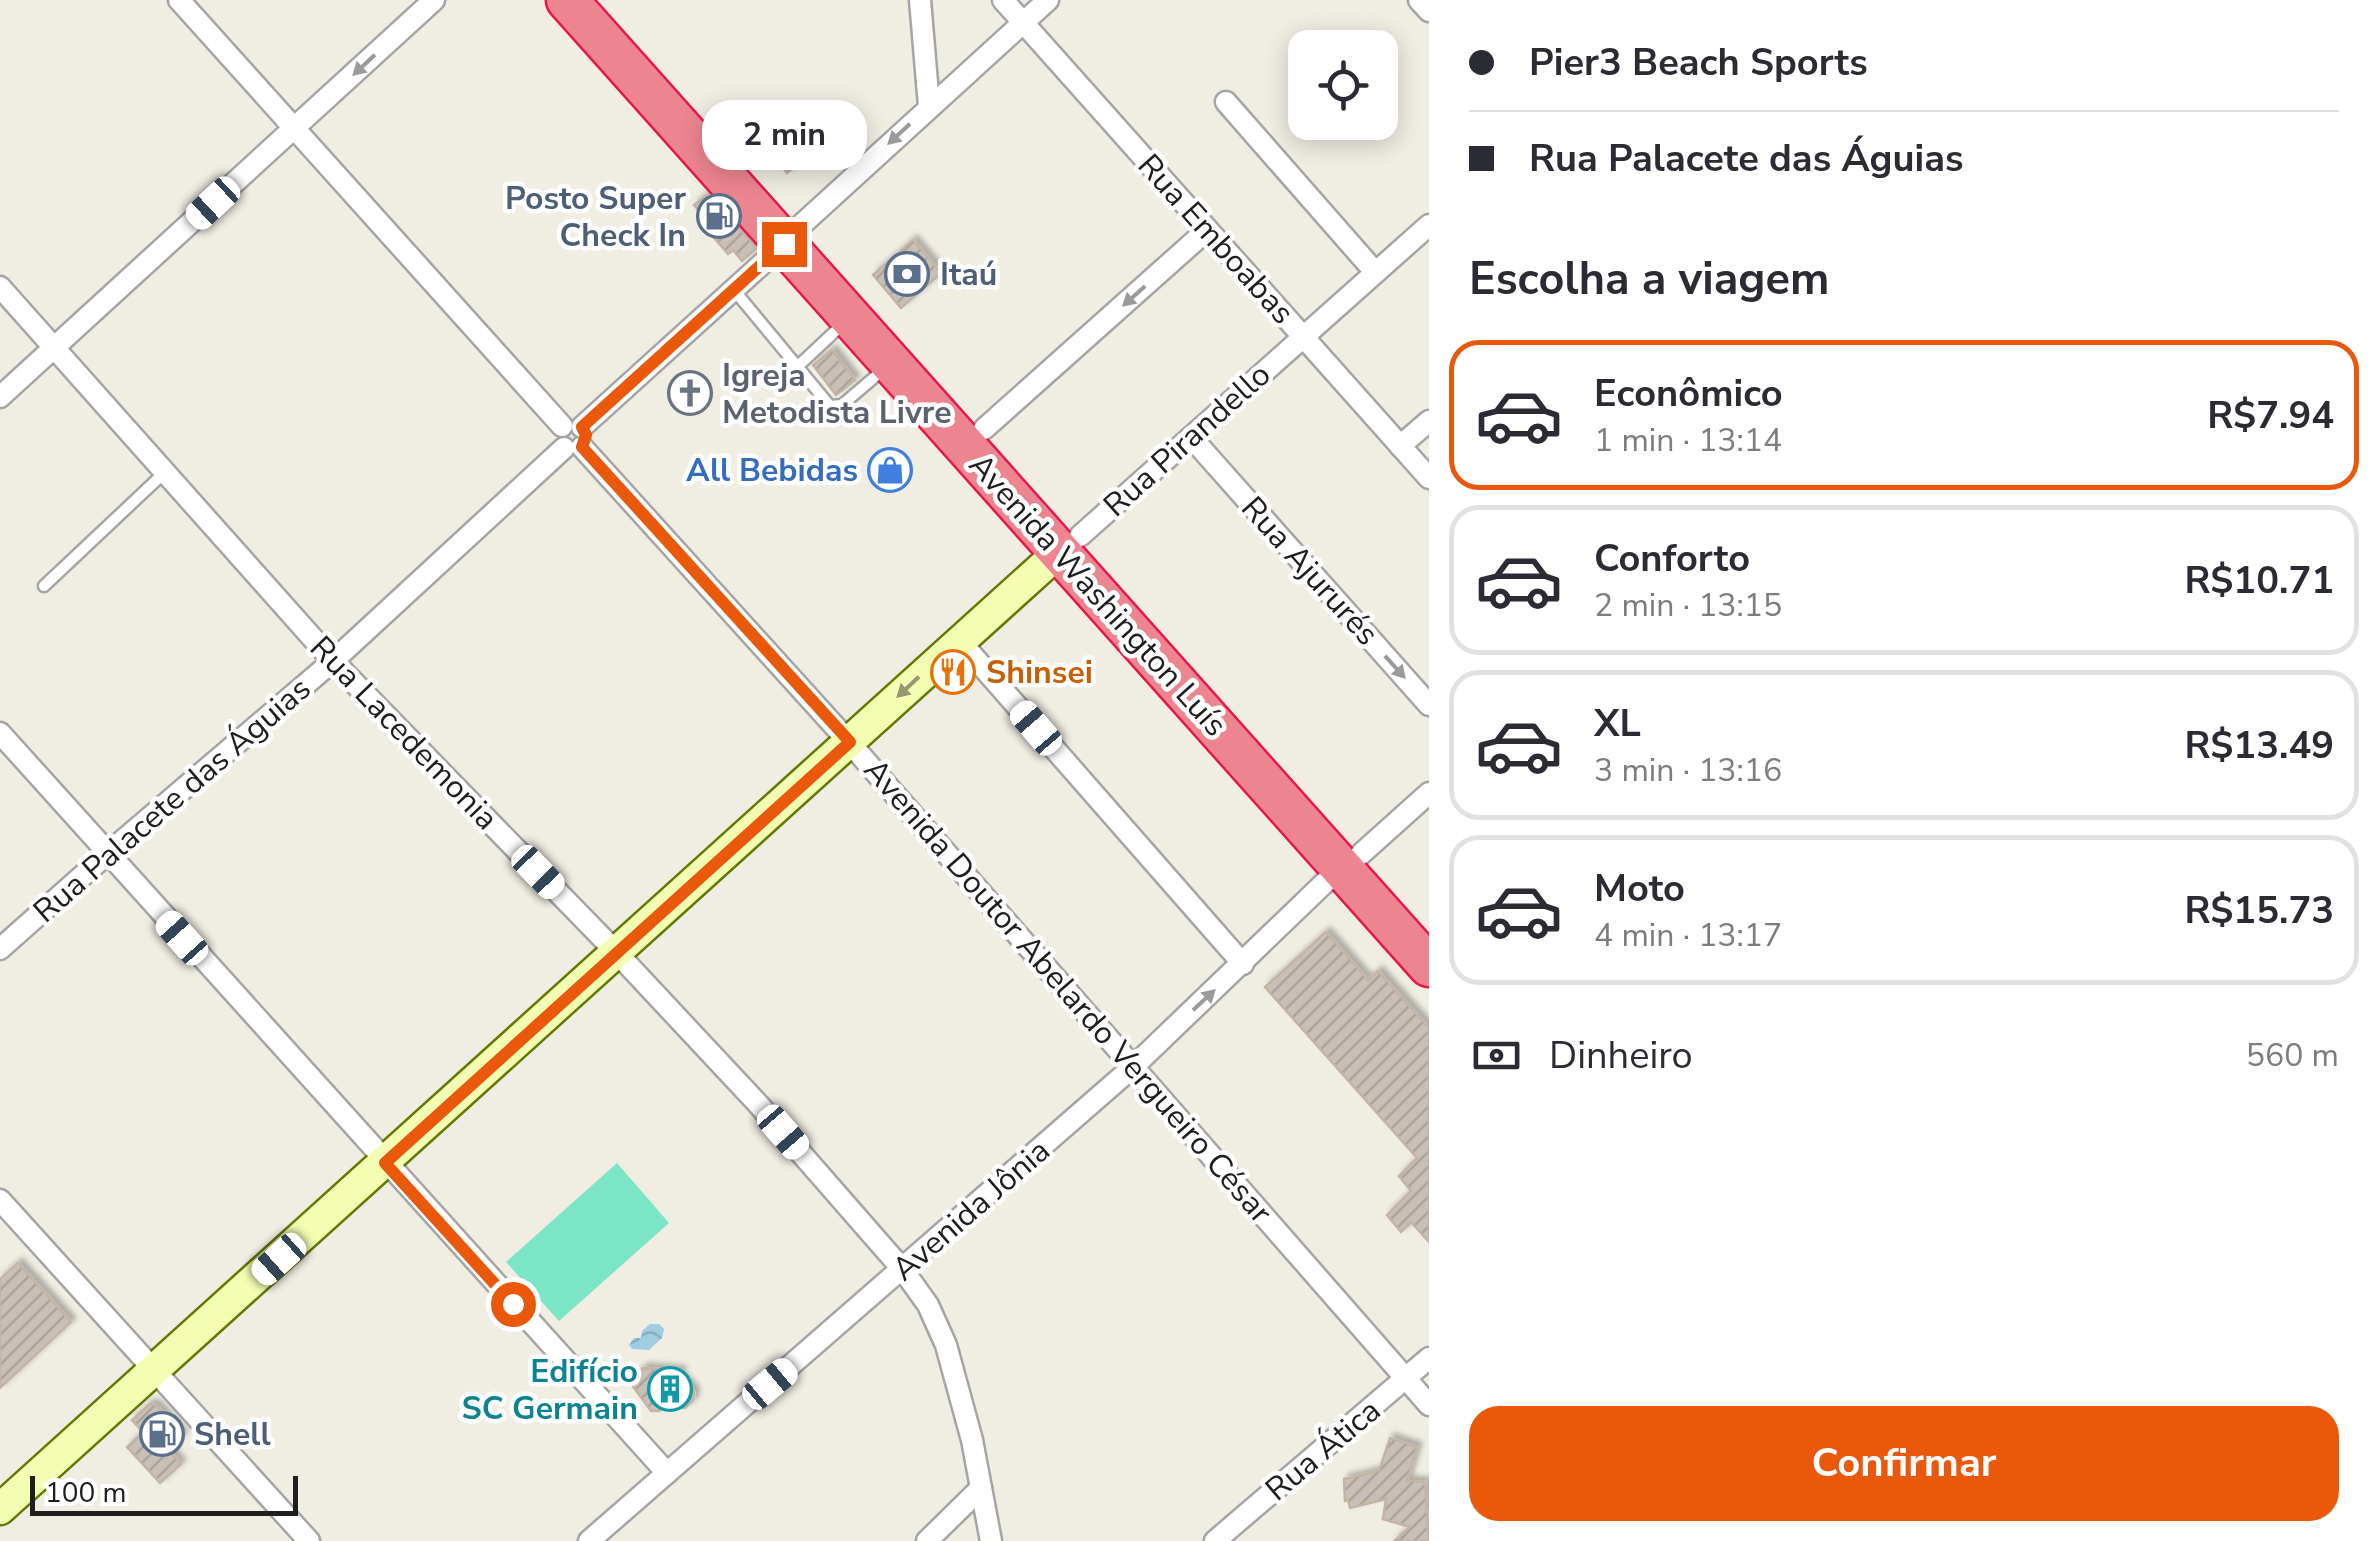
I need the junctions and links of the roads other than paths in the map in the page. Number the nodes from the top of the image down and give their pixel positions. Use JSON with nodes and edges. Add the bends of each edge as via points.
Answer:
{"nodes":[{"id":1,"x":178,"y":0,"type":"edge"},
{"id":2,"x":434,"y":0,"type":"edge"},
{"id":3,"x":567,"y":0,"type":"edge"},
{"id":4,"x":600,"y":0,"type":"edge"},
{"id":5,"x":920,"y":0,"type":"edge"},
{"id":6,"x":1004,"y":0,"type":"edge"},
{"id":7,"x":1048,"y":0,"type":"edge"},
{"id":8,"x":1419,"y":0,"type":"edge"},
{"id":9,"x":1429,"y":11,"type":"edge"},
{"id":10,"x":1024,"y":22,"type":"junction"},
{"id":11,"x":1226,"y":102,"type":"dead end"},
{"id":12,"x":929,"y":106,"type":"junction"},
{"id":13,"x":293,"y":130,"type":"junction"},
{"id":14,"x":1429,"y":225,"type":"edge"},
{"id":15,"x":1206,"y":231,"type":"junction"},
{"id":16,"x":792,"y":236,"type":"junction"},
{"id":17,"x":1375,"y":272,"type":"junction"},
{"id":18,"x":0,"y":287,"type":"edge"},
{"id":19,"x":734,"y":290,"type":"junction"},
{"id":20,"x":850,"y":318,"type":"junction"},
{"id":21,"x":1304,"y":337,"type":"junction"},
{"id":22,"x":54,"y":350,"type":"junction"},
{"id":23,"x":891,"y":362,"type":"junction"},
{"id":24,"x":797,"y":367,"type":"junction"},
{"id":25,"x":0,"y":397,"type":"edge"},
{"id":26,"x":1429,"y":420,"type":"edge"},
{"id":27,"x":984,"y":430,"type":"junction"},
{"id":28,"x":572,"y":437,"type":"junction"},
{"id":29,"x":1191,"y":437,"type":"junction"},
{"id":30,"x":1400,"y":446,"type":"junction"},
{"id":31,"x":164,"y":473,"type":"junction"},
{"id":32,"x":1429,"y":478,"type":"edge"},
{"id":33,"x":1070,"y":544,"type":"junction"},
{"id":34,"x":44,"y":586,"type":"dead end"},
{"id":35,"x":959,"y":640,"type":"junction"},
{"id":36,"x":333,"y":661,"type":"junction"},
{"id":37,"x":1429,"y":706,"type":"edge"},
{"id":38,"x":0,"y":733,"type":"edge"},
{"id":39,"x":850,"y":742,"type":"junction"},
{"id":40,"x":1429,"y":793,"type":"edge"},
{"id":41,"x":106,"y":854,"type":"junction"},
{"id":42,"x":1351,"y":861,"type":"junction"},
{"id":43,"x":1429,"y":933,"type":"edge"},
{"id":44,"x":0,"y":949,"type":"edge"},
{"id":45,"x":616,"y":952,"type":"junction"},
{"id":46,"x":1243,"y":964,"type":"junction"},
{"id":47,"x":1429,"y":966,"type":"edge"},
{"id":48,"x":1133,"y":1067,"type":"junction"},
{"id":49,"x":385,"y":1163,"type":"junction"},
{"id":50,"x":0,"y":1200,"type":"edge"},
{"id":51,"x":903,"y":1270,"type":"junction"},
{"id":52,"x":1429,"y":1358,"type":"edge"},
{"id":53,"x":153,"y":1372,"type":"junction"},
{"id":54,"x":1406,"y":1379,"type":"junction"},
{"id":55,"x":1429,"y":1405,"type":"edge"},
{"id":56,"x":667,"y":1473,"type":"junction"},
{"id":57,"x":980,"y":1488,"type":"junction"},
{"id":58,"x":3,"y":1500,"type":"edge"},
{"id":59,"x":309,"y":1541,"type":"edge"},
{"id":60,"x":590,"y":1541,"type":"edge"},
{"id":61,"x":927,"y":1541,"type":"edge"},
{"id":62,"x":991,"y":1541,"type":"edge"},
{"id":63,"x":1215,"y":1541,"type":"edge"}],
"edges":[{"from":1,"to":13,"type":"street","name":"Avenida Doutor Abelardo Vergueiro César"},
{"from":2,"to":13,"type":"street","one_way":true},
{"from":3,"to":16,"type":"highway","name":"Avenida Washington Luís"},
{"from":4,"to":16,"type":"highway","name":"Avenida Washington Luís"},
{"from":5,"to":12,"type":"street"},
{"from":6,"to":10,"type":"street","name":"Rua Emboabas"},
{"from":7,"to":10,"type":"street","name":"Rua Palacete das Águias"},
{"from":8,"to":9,"type":"street"},
{"from":10,"to":12,"type":"street","name":"Rua Palacete das Águias"},
{"from":10,"to":15,"type":"street","name":"Rua Emboabas"},
{"from":11,"to":17,"type":"street"},
{"from":12,"to":16,"type":"street","name":"Rua Palacete das Águias","one_way":true},
{"from":13,"to":22,"type":"street"},
{"from":13,"to":28,"type":"street","name":"Avenida Doutor Abelardo Vergueiro César"},
{"from":14,"to":17,"type":"street","name":"Rua Pirandello"},
{"from":15,"to":21,"type":"street","name":"Rua Emboabas"},
{"from":15,"to":27,"type":"street","one_way":true},
{"from":16,"to":19,"type":"street","name":"Rua Palacete das Águias"},
{"from":16,"to":20,"type":"highway","name":"Avenida Washington Luís"},
{"from":16,"to":27,"type":"highway","name":"Avenida Washington Luís"},
{"from":17,"to":21,"type":"street","name":"Rua Pirandello"},
{"from":18,"to":22,"type":"street","name":"Rua Lacedemonia"},
{"from":19,"to":24,"type":"lane"},
{"from":19,"to":28,"type":"street","name":"Rua Palacete das Águias"},
{"from":20,"to":23,"type":"highway","name":"Avenida Washington Luís"},
{"from":20,"to":24,"type":"lane"},
{"from":21,"to":29,"type":"street","name":"Rua Pirandello"},
{"from":21,"to":30,"type":"street","name":"Rua Emboabas"},
{"from":22,"to":25,"type":"street"},
{"from":22,"to":31,"type":"street","name":"Rua Lacedemonia"},
{"from":23,"to":24,"type":"lane","via":[[834,408]]},
{"from":23,"to":33,"type":"highway","name":"Avenida Washington Luís"},
{"from":26,"to":30,"type":"street"},
{"from":27,"to":33,"type":"highway","name":"Avenida Washington Luís"},
{"from":28,"to":36,"type":"street","name":"Rua Palacete das Águias"},
{"from":28,"to":39,"type":"street","name":"Avenida Doutor Abelardo Vergueiro César"},
{"from":29,"to":33,"type":"street","name":"Rua Pirandello"},
{"from":29,"to":37,"type":"street","name":"Rua Ajururés","one_way":true},
{"from":30,"to":32,"type":"street","name":"Rua Emboabas"},
{"from":31,"to":34,"type":"lane"},
{"from":31,"to":36,"type":"street","name":"Rua Lacedemonia"},
{"from":33,"to":35,"type":"street"},
{"from":33,"to":42,"type":"highway","name":"Avenida Washington Luís"},
{"from":35,"to":39,"type":"street","one_way":true},
{"from":35,"to":46,"type":"street"},
{"from":36,"to":41,"type":"street","name":"Rua Palacete das Águias"},
{"from":36,"to":45,"type":"street","name":"Rua Lacedemonia"},
{"from":38,"to":41,"type":"street"},
{"from":39,"to":45,"type":"street"},
{"from":39,"to":48,"type":"street","name":"Avenida Doutor Abelardo Vergueiro César"},
{"from":40,"to":42,"type":"street","name":"Avenida Jônia"},
{"from":41,"to":44,"type":"street","name":"Rua Palacete das Águias"},
{"from":41,"to":49,"type":"street"},
{"from":42,"to":43,"type":"highway","name":"Avenida Washington Luís"},
{"from":42,"to":46,"type":"street","name":"Avenida Jônia"},
{"from":42,"to":47,"type":"highway","name":"Avenida Washington Luís"},
{"from":45,"to":49,"type":"street"},
{"from":45,"to":51,"type":"street","name":"Rua Lacedemonia"},
{"from":48,"to":46,"type":"street","name":"Avenida Jônia","one_way":true},
{"from":48,"to":51,"type":"street","name":"Avenida Jônia"},
{"from":48,"to":54,"type":"street","name":"Avenida Doutor Abelardo Vergueiro César"},
{"from":49,"to":53,"type":"street"},
{"from":49,"to":56,"type":"street"},
{"from":50,"to":53,"type":"street"},
{"from":51,"to":56,"type":"street","name":"Avenida Jônia"},
{"from":51,"to":57,"type":"street","name":"Rua Lacedemonia","via":[[946,1345]]},
{"from":52,"to":54,"type":"street","name":"Rua Ática"},
{"from":53,"to":58,"type":"street"},
{"from":53,"to":59,"type":"street"},
{"from":54,"to":55,"type":"street","name":"Avenida Doutor Abelardo Vergueiro César"},
{"from":54,"to":63,"type":"street","name":"Rua Ática"},
{"from":56,"to":60,"type":"street","name":"Avenida Jônia"},
{"from":57,"to":61,"type":"street"},
{"from":57,"to":62,"type":"street","name":"Rua Lacedemonia"}]}
